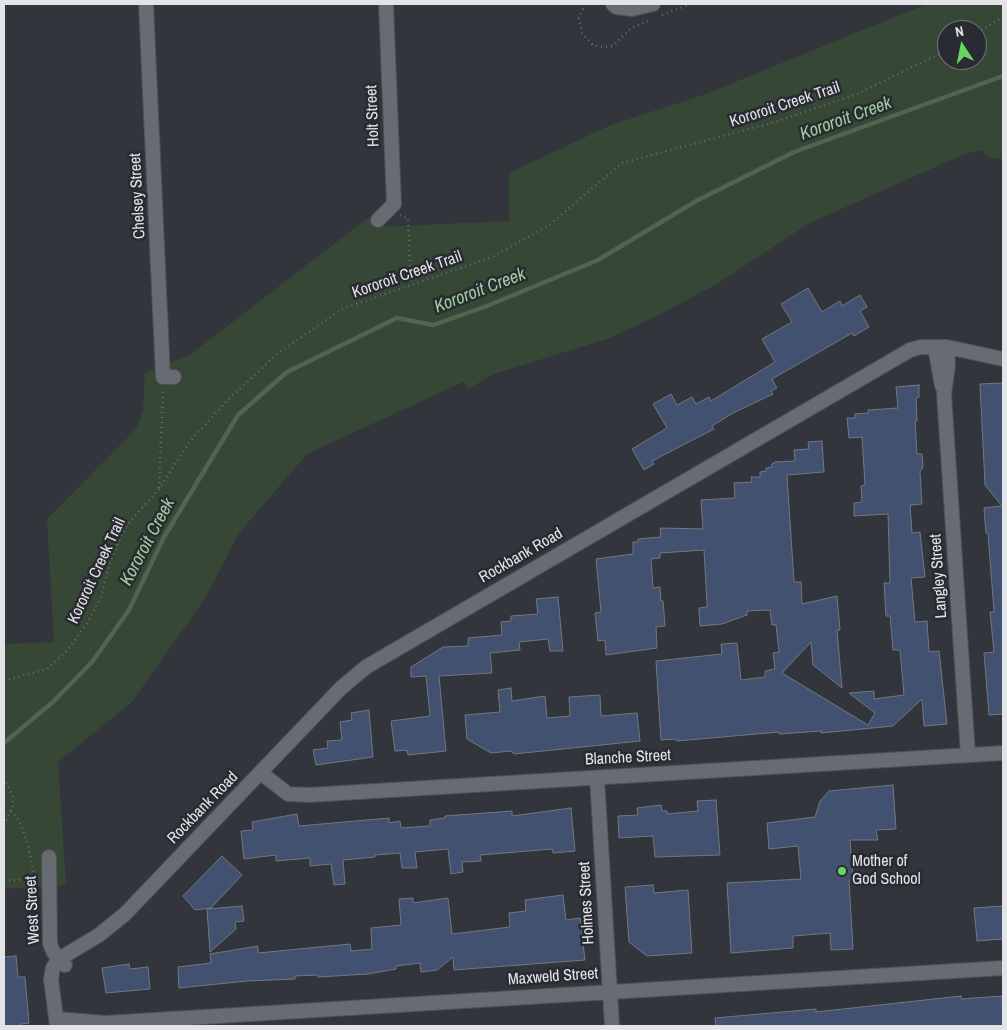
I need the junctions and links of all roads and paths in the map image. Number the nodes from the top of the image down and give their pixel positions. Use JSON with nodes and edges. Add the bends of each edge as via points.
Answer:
{"nodes":[{"id":1,"x":146,"y":4,"type":"edge"},
{"id":2,"x":386,"y":4,"type":"edge"},
{"id":3,"x":585,"y":4,"type":"edge"},
{"id":4,"x":653,"y":4,"type":"edge"},
{"id":5,"x":691,"y":4,"type":"edge"},
{"id":6,"x":614,"y":5,"type":"edge"},
{"id":7,"x":1003,"y":18,"type":"edge"},
{"id":8,"x":987,"y":27,"type":"edge"},
{"id":9,"x":937,"y":55,"type":"edge"},
{"id":10,"x":390,"y":210,"type":"junction"},
{"id":11,"x":378,"y":220,"type":"dead end"},
{"id":12,"x":411,"y":284,"type":"junction"},
{"id":13,"x":941,"y":347,"type":"junction"},
{"id":14,"x":1003,"y":359,"type":"edge"},
{"id":15,"x":168,"y":377,"type":"joint"},
{"id":16,"x":159,"y":489,"type":"junction"},
{"id":17,"x":4,"y":681,"type":"edge"},
{"id":18,"x":1003,"y":753,"type":"edge"},
{"id":19,"x":968,"y":755,"type":"junction"},
{"id":20,"x":261,"y":773,"type":"junction"},
{"id":21,"x":4,"y":778,"type":"edge"},
{"id":22,"x":597,"y":778,"type":"junction"},
{"id":23,"x":11,"y":811,"type":"junction"},
{"id":24,"x":4,"y":826,"type":"edge"},
{"id":25,"x":49,"y":857,"type":"dead end"},
{"id":26,"x":41,"y":877,"type":"junction"},
{"id":27,"x":4,"y":881,"type":"edge"},
{"id":28,"x":62,"y":962,"type":"junction"},
{"id":29,"x":1003,"y":968,"type":"edge"},
{"id":30,"x":610,"y":991,"type":"junction"},
{"id":31,"x":57,"y":1020,"type":"edge"},
{"id":32,"x":105,"y":1023,"type":"junction"},
{"id":33,"x":90,"y":1026,"type":"edge"},
{"id":34,"x":612,"y":1026,"type":"edge"}],
"edges":[{"from":1,"to":15,"type":"street","name":"Chelsey Street"},
{"from":2,"to":10,"type":"street","name":"Holt Street","via":[[394,204]]},
{"from":3,"to":5,"type":"path","via":[[580,18],[582,33],[592,44],[606,48],[619,42],[631,28]]},
{"from":4,"to":6,"type":"street","via":[[632,10]]},
{"from":7,"to":8,"type":"path"},
{"from":9,"to":12,"type":"path","name":"Kororoit Creek Trail","via":[[857,94],[775,122],[622,163],[548,226],[492,257]]},
{"from":10,"to":11,"type":"street"},
{"from":10,"to":12,"type":"path","via":[[408,219]]},
{"from":12,"to":16,"type":"path","name":"Kororoit Creek Trail","via":[[342,309],[277,354],[190,441]]},
{"from":13,"to":14,"type":"street","name":"Rockbank Road"},
{"from":13,"to":19,"type":"street","name":"Langley Street"},
{"from":13,"to":20,"type":"street","name":"Rockbank Road","via":[[910,350],[888,362],[366,667],[341,688]]},
{"from":15,"to":16,"type":"path"},
{"from":16,"to":17,"type":"path","name":"Kororoit Creek Trail","via":[[126,526],[111,559],[101,597],[68,650],[47,669]]},
{"from":18,"to":19,"type":"street","name":"Blanche Street"},
{"from":19,"to":22,"type":"street","name":"Blanche Street"},
{"from":20,"to":22,"type":"street","name":"Blanche Street","via":[[288,794],[309,795]]},
{"from":20,"to":28,"type":"street","name":"Rockbank Road","via":[[125,914],[118,928],[102,943]]},
{"from":21,"to":23,"type":"path","via":[[13,797]]},
{"from":22,"to":30,"type":"street","name":"Holmes Street"},
{"from":23,"to":24,"type":"path"},
{"from":23,"to":26,"type":"path","via":[[19,820]]},
{"from":25,"to":26,"type":"street","name":"West Street"},
{"from":26,"to":27,"type":"path"},
{"from":26,"to":28,"type":"street","name":"West Street","via":[[50,944]]},
{"from":28,"to":31,"type":"street"},
{"from":29,"to":30,"type":"street","name":"Maxweld Street"},
{"from":30,"to":32,"type":"street","name":"Maxweld Street"},
{"from":30,"to":34,"type":"street","name":"Holmes Street"},
{"from":31,"to":32,"type":"street","name":"Maxweld Street"},
{"from":32,"to":33,"type":"street","name":"Maxweld Street"}]}
